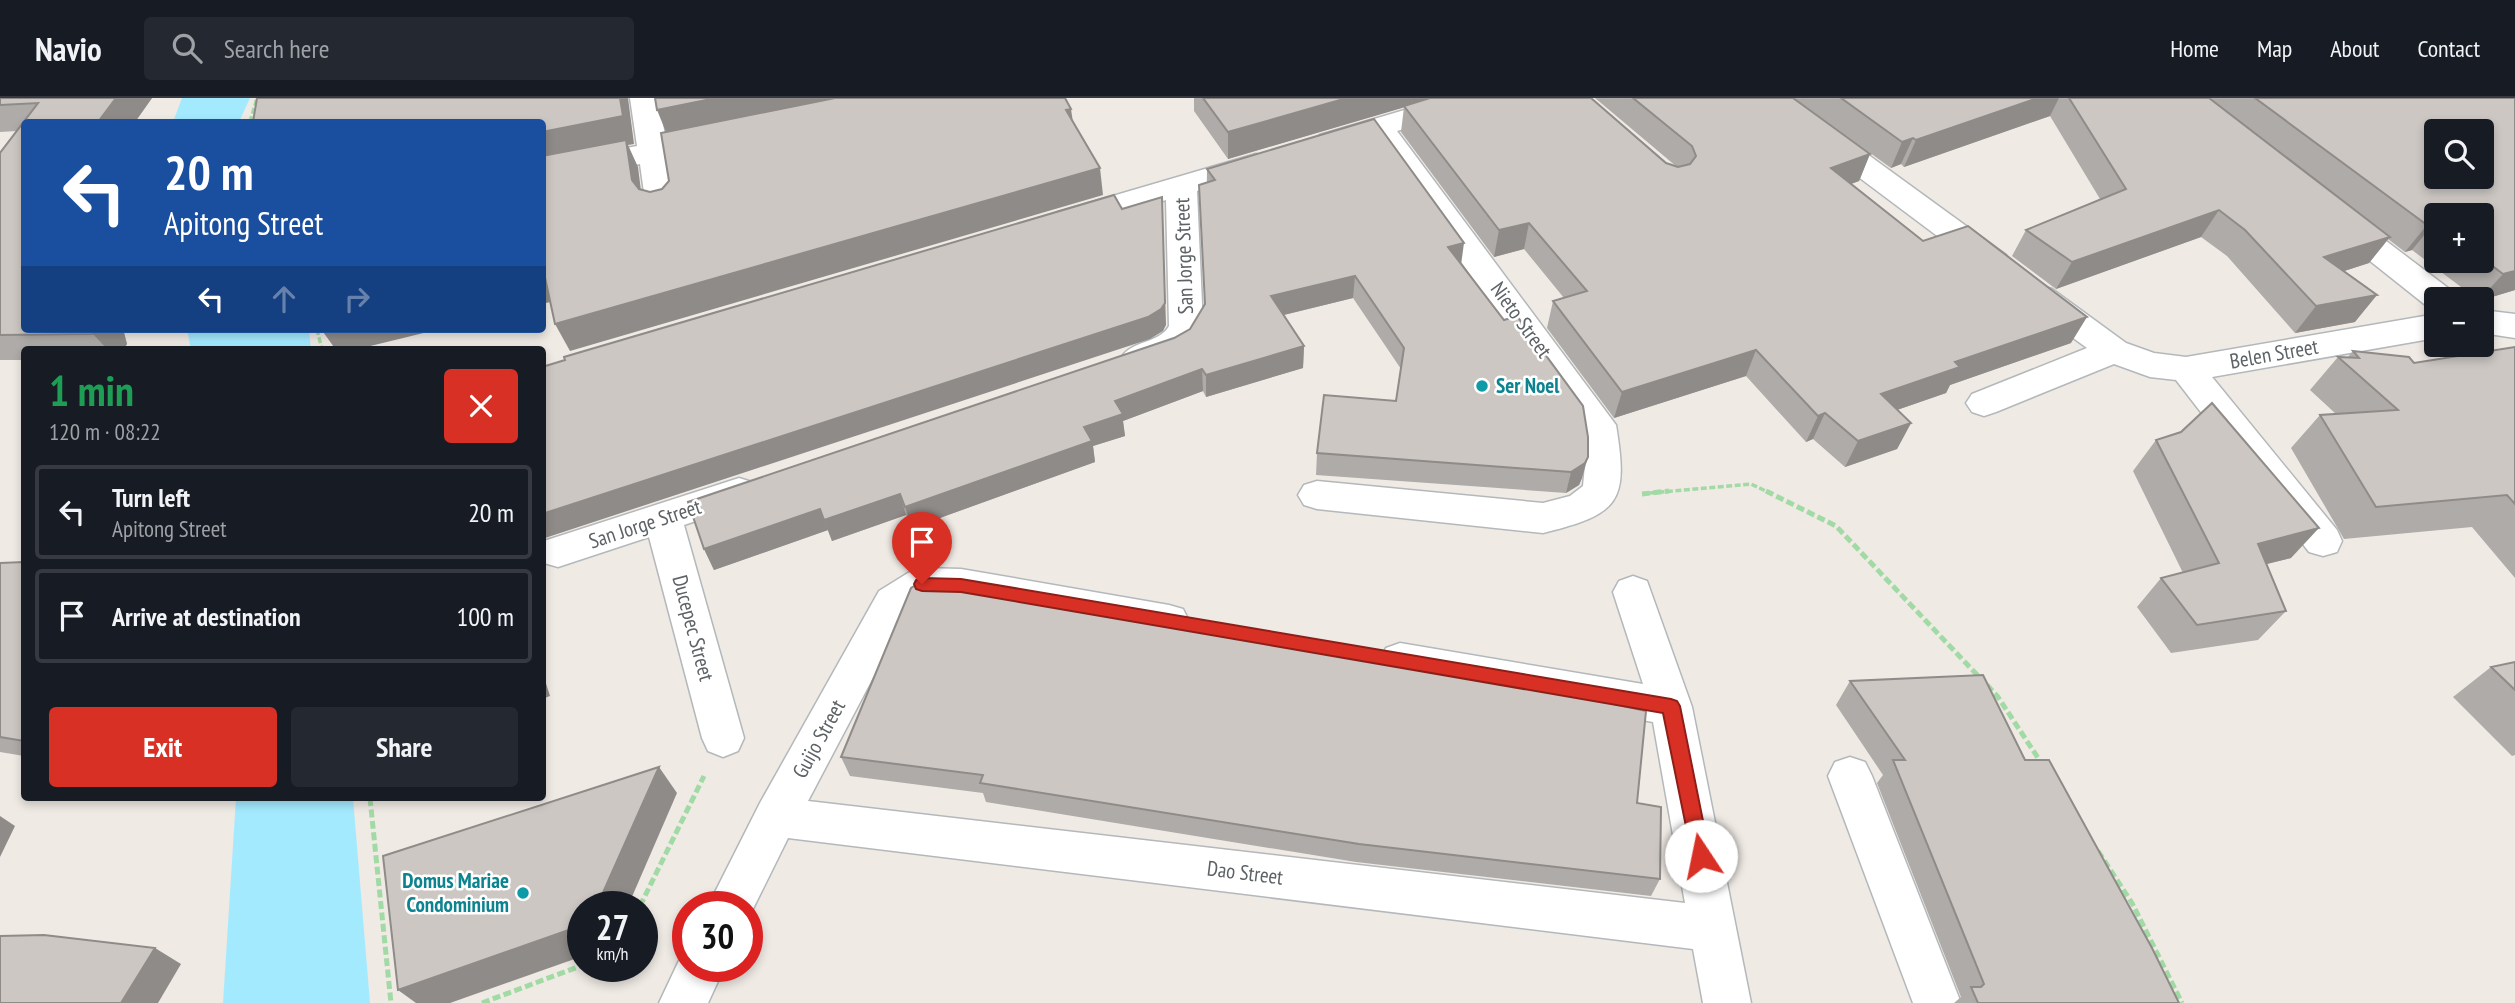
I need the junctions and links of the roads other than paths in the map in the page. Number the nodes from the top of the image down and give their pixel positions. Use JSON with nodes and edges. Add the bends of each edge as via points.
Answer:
{"nodes":[{"id":1,"x":644,"y":98,"type":"edge"},
{"id":2,"x":1476,"y":98,"type":"edge"},
{"id":3,"x":1771,"y":98,"type":"edge"},
{"id":4,"x":1379,"y":126,"type":"junction"},
{"id":5,"x":743,"y":134,"type":"edge"},
{"id":6,"x":652,"y":153,"type":"junction"},
{"id":7,"x":546,"y":173,"type":"edge"},
{"id":8,"x":1181,"y":186,"type":"junction"},
{"id":9,"x":2310,"y":199,"type":"edge"},
{"id":10,"x":662,"y":207,"type":"edge"},
{"id":11,"x":1035,"y":229,"type":"edge"},
{"id":12,"x":2424,"y":287,"type":"edge"},
{"id":13,"x":2494,"y":323,"type":"edge"},
{"id":14,"x":2515,"y":326,"type":"edge"},
{"id":15,"x":2424,"y":328,"type":"edge"},
{"id":16,"x":2114,"y":351,"type":"junction"},
{"id":17,"x":1110,"y":367,"type":"edge"},
{"id":18,"x":2186,"y":369,"type":"junction"},
{"id":19,"x":1984,"y":404,"type":"dead end"},
{"id":20,"x":768,"y":483,"type":"edge"},
{"id":21,"x":1317,"y":495,"type":"dead end"},
{"id":22,"x":663,"y":518,"type":"junction"},
{"id":23,"x":2323,"y":541,"type":"dead end"},
{"id":24,"x":558,"y":552,"type":"dead end"},
{"id":25,"x":1633,"y":592,"type":"dead end"},
{"id":26,"x":1206,"y":627,"type":"edge"},
{"id":27,"x":1370,"y":655,"type":"edge"},
{"id":28,"x":1671,"y":706,"type":"junction"},
{"id":29,"x":723,"y":738,"type":"road end"},
{"id":30,"x":1850,"y":776,"type":"dead end"},
{"id":31,"x":776,"y":817,"type":"junction"},
{"id":32,"x":739,"y":891,"type":"edge"},
{"id":33,"x":1714,"y":929,"type":"junction"},
{"id":34,"x":693,"y":982,"type":"edge"},
{"id":35,"x":683,"y":1003,"type":"edge"},
{"id":36,"x":1727,"y":1003,"type":"edge"},
{"id":37,"x":1937,"y":1003,"type":"edge"}],
"edges":[{"from":1,"to":6,"type":"street"},
{"from":2,"to":4,"type":"street"},
{"from":3,"to":16,"type":"street","name":"Belen Street"},
{"from":4,"to":8,"type":"street"},
{"from":4,"to":21,"type":"street","name":"Nieto Street","via":[[1598,425],[1606,476],[1599,497],[1580,510],[1543,518]]},
{"from":5,"to":6,"type":"street"},
{"from":6,"to":7,"type":"street"},
{"from":6,"to":10,"type":"street"},
{"from":8,"to":11,"type":"street"},
{"from":8,"to":17,"type":"street","name":"San Jorge Street","via":[[1186,326],[1178,341]]},
{"from":9,"to":12,"type":"street"},
{"from":13,"to":14,"type":"street"},
{"from":15,"to":18,"type":"street","name":"Belen Street"},
{"from":16,"to":18,"type":"street","name":"Belen Street","via":[[2150,365]]},
{"from":16,"to":19,"type":"street"},
{"from":18,"to":23,"type":"street"},
{"from":20,"to":22,"type":"street","name":"San Jorge Street"},
{"from":22,"to":24,"type":"street","name":"San Jorge Street"},
{"from":22,"to":29,"type":"street","name":"Ducepec Street"},
{"from":25,"to":28,"type":"street"},
{"from":26,"to":31,"type":"street","name":"Guijo Street","via":[[961,585],[922,584],[893,602]]},
{"from":27,"to":28,"type":"street"},
{"from":28,"to":33,"type":"street"},
{"from":30,"to":37,"type":"street"},
{"from":31,"to":32,"type":"street","name":"Guijo Street"},
{"from":31,"to":33,"type":"street","name":"Dao Street"},
{"from":33,"to":36,"type":"street"},
{"from":34,"to":35,"type":"street"}]}
